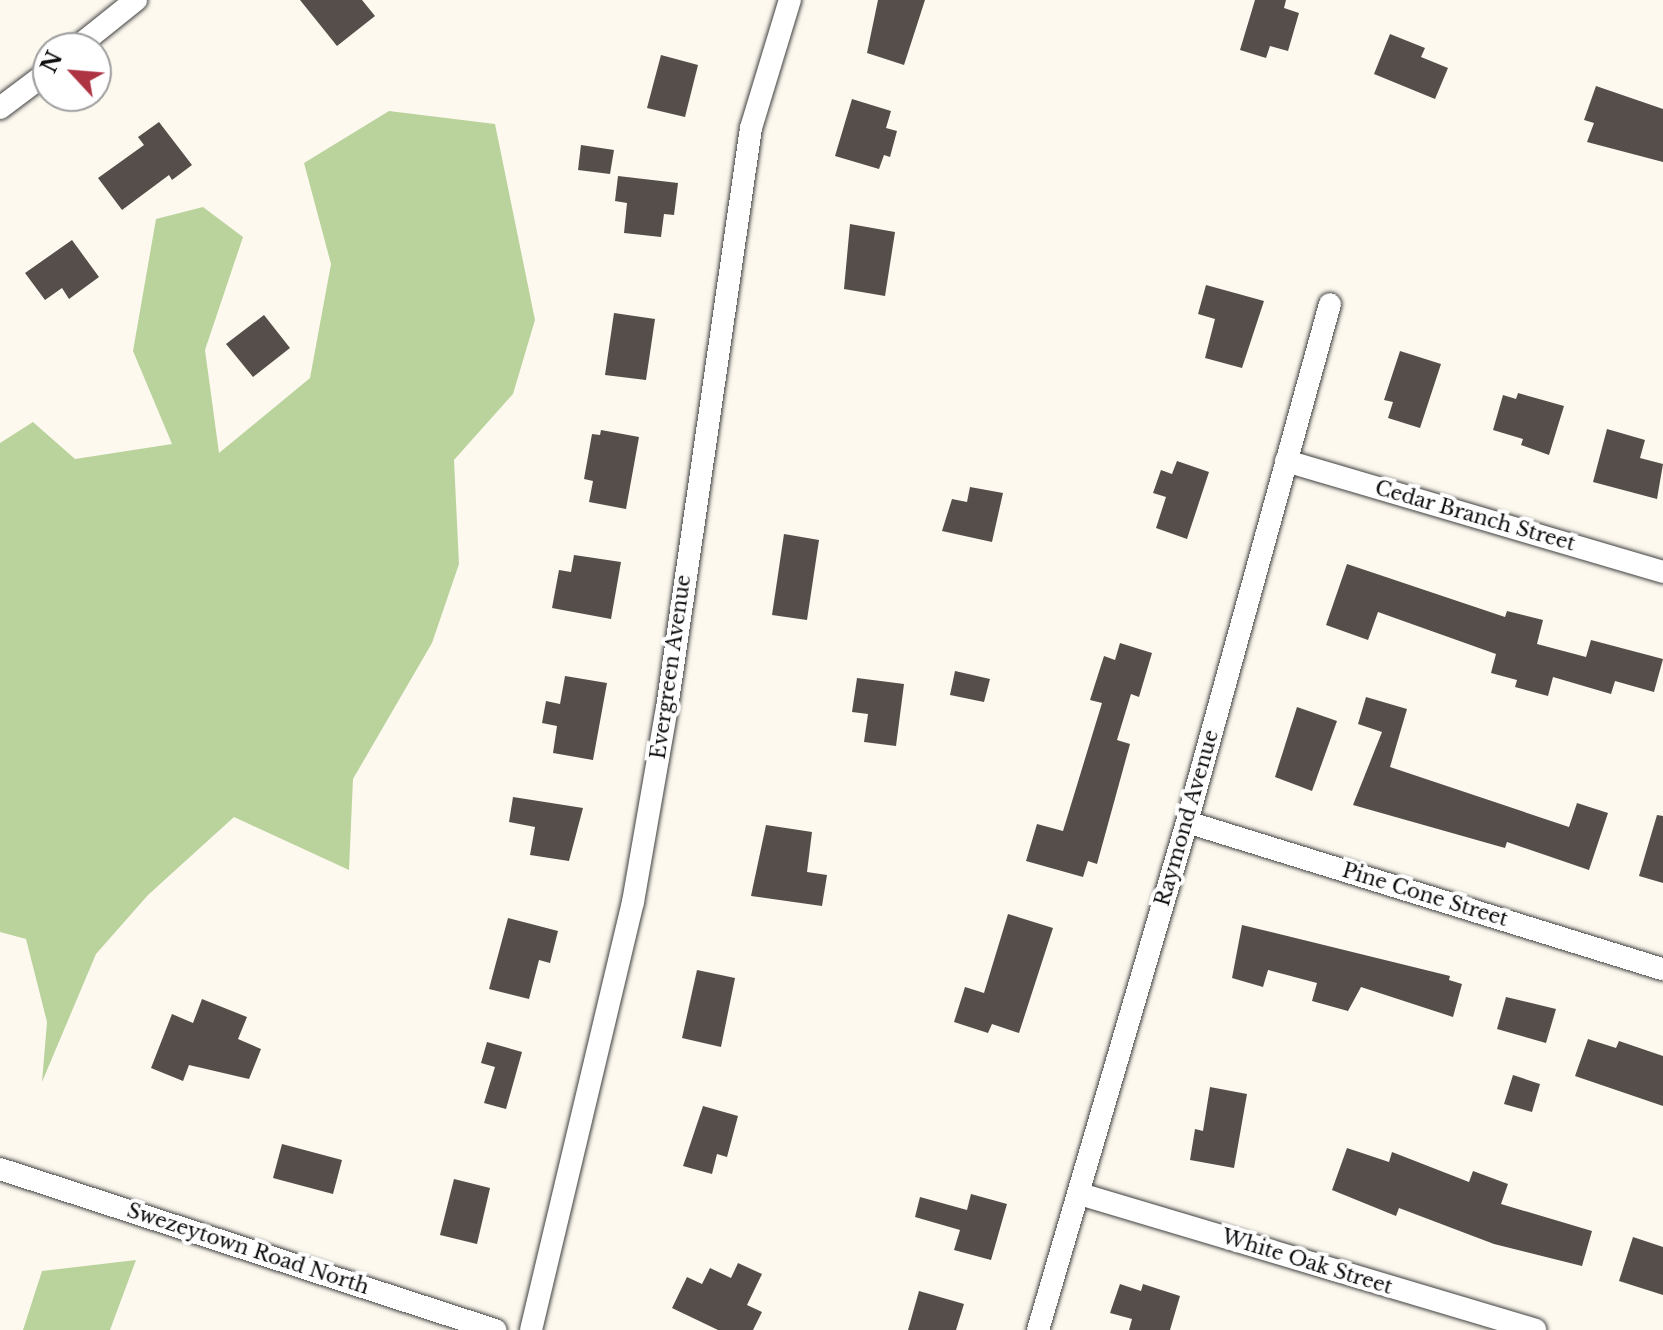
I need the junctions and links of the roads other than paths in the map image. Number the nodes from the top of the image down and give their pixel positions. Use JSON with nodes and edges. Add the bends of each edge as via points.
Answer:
{"nodes":[{"id":1,"x":136,"y":0,"type":"edge"},
{"id":2,"x":790,"y":0,"type":"edge"},
{"id":3,"x":96,"y":32,"type":"edge"},
{"id":4,"x":32,"y":84,"type":"edge"},
{"id":5,"x":0,"y":108,"type":"edge"},
{"id":6,"x":1330,"y":304,"type":"dead end"},
{"id":7,"x":1286,"y":461,"type":"junction"},
{"id":8,"x":1663,"y":572,"type":"edge"},
{"id":9,"x":1187,"y":822,"type":"junction"},
{"id":10,"x":1663,"y":969,"type":"edge"},
{"id":11,"x":0,"y":1169,"type":"edge"},
{"id":12,"x":1080,"y":1194,"type":"junction"},
{"id":13,"x":495,"y":1330,"type":"edge"},
{"id":14,"x":531,"y":1330,"type":"edge"},
{"id":15,"x":1038,"y":1330,"type":"edge"},
{"id":16,"x":1535,"y":1330,"type":"edge"}],
"edges":[{"from":1,"to":3,"type":"street"},
{"from":2,"to":14,"type":"street","name":"Evergreen Avenue","via":[[751,128],[667,708],[633,902]]},
{"from":4,"to":5,"type":"street"},
{"from":6,"to":7,"type":"street","name":"Raymond Avenue"},
{"from":7,"to":8,"type":"street","name":"Cedar Branch Street"},
{"from":7,"to":9,"type":"street","name":"Raymond Avenue"},
{"from":9,"to":10,"type":"street","name":"Pine Cone Street"},
{"from":9,"to":12,"type":"street","name":"Raymond Avenue"},
{"from":11,"to":13,"type":"street","name":"Swezeytown Road North"},
{"from":12,"to":15,"type":"street","name":"Raymond Avenue"},
{"from":12,"to":16,"type":"street","name":"White Oak Street"}]}
